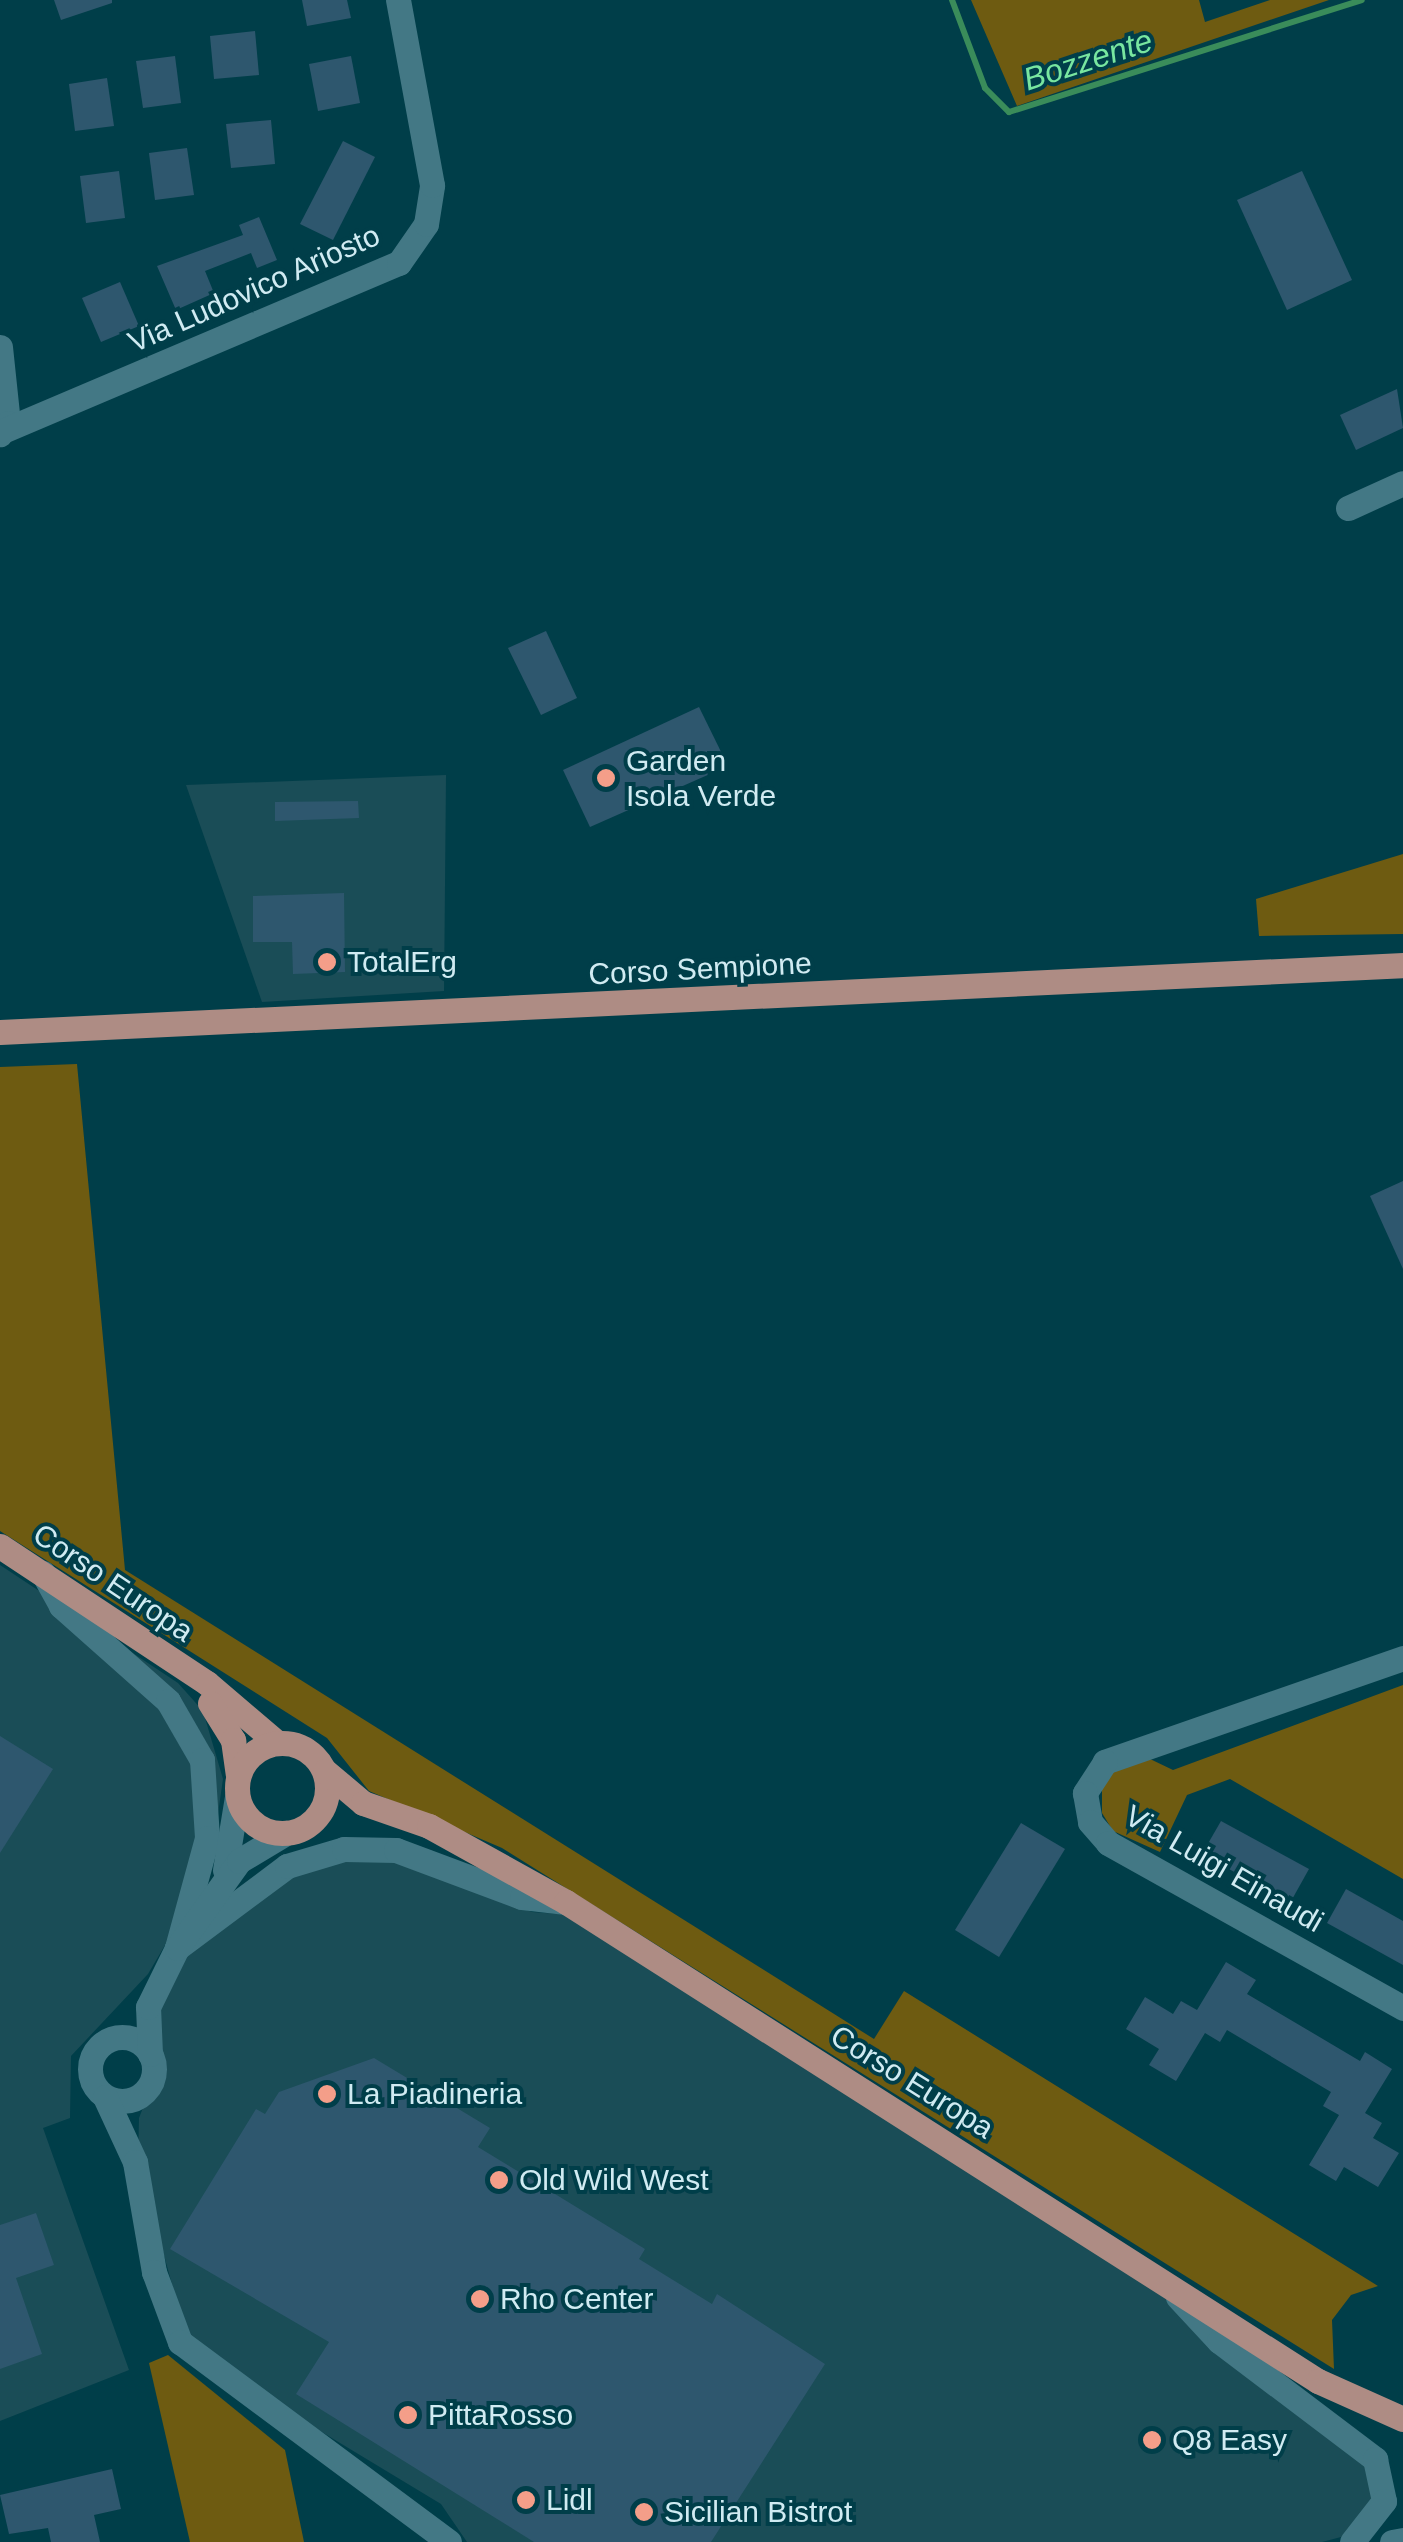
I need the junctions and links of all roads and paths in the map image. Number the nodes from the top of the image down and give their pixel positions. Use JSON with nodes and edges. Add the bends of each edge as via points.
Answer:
{"nodes":[{"id":1,"x":400,"y":4,"type":"edge"},
{"id":2,"x":0,"y":347,"type":"edge"},
{"id":3,"x":2,"y":432,"type":"edge"},
{"id":4,"x":1403,"y":483,"type":"edge"},
{"id":5,"x":1348,"y":508,"type":"dead end"},
{"id":6,"x":1403,"y":965,"type":"edge"},
{"id":7,"x":0,"y":1032,"type":"edge"},
{"id":8,"x":0,"y":1546,"type":"edge"},
{"id":9,"x":43,"y":1573,"type":"junction"},
{"id":10,"x":1403,"y":1658,"type":"edge"},
{"id":11,"x":189,"y":1675,"type":"junction"},
{"id":12,"x":276,"y":1742,"type":"junction"},
{"id":13,"x":324,"y":1771,"type":"junction"},
{"id":14,"x":238,"y":1786,"type":"junction"},
{"id":15,"x":393,"y":1816,"type":"junction"},
{"id":16,"x":296,"y":1830,"type":"junction"},
{"id":17,"x":218,"y":1884,"type":"junction"},
{"id":18,"x":566,"y":1902,"type":"junction"},
{"id":19,"x":177,"y":1948,"type":"junction"},
{"id":20,"x":154,"y":1989,"type":"junction"},
{"id":21,"x":1403,"y":2008,"type":"edge"},
{"id":22,"x":98,"y":2048,"type":"junction"},
{"id":23,"x":150,"y":2054,"type":"junction"},
{"id":24,"x":149,"y":2086,"type":"junction"},
{"id":25,"x":106,"y":2097,"type":"junction"},
{"id":26,"x":136,"y":2162,"type":"junction"},
{"id":27,"x":1158,"y":2275,"type":"junction"},
{"id":28,"x":1398,"y":2421,"type":"edge"},
{"id":29,"x":1403,"y":2540,"type":"edge"},
{"id":30,"x":449,"y":2542,"type":"edge"},
{"id":31,"x":1352,"y":2542,"type":"edge"},
{"id":32,"x":1392,"y":2542,"type":"edge"}],
"edges":[{"from":1,"to":3,"type":"street","name":"Via Ludovico Ariosto","via":[[432,185],[426,224],[399,263]]},
{"from":2,"to":3,"type":"street"},
{"from":4,"to":5,"type":"street"},
{"from":6,"to":7,"type":"main road","name":"Corso Sempione"},
{"from":8,"to":9,"type":"main road","name":"Corso Europa"},
{"from":9,"to":11,"type":"main road","name":"Corso Europa"},
{"from":9,"to":19,"type":"street","via":[[61,1606],[183,1718],[202,1760],[206,1838]]},
{"from":10,"to":21,"type":"street","name":"Via Luigi Einaudi","via":[[1105,1762],[1086,1793],[1090,1822],[1108,1844]]},
{"from":11,"to":12,"type":"main road","name":"Corso Europa"},
{"from":11,"to":14,"type":"main road","name":"Corso Europa","via":[[233,1740]]},
{"from":12,"to":13,"type":"main road","via":[[310,1752]]},
{"from":12,"to":14,"type":"main road","via":[[257,1750]]},
{"from":13,"to":15,"type":"main road","name":"Corso Europa"},
{"from":13,"to":16,"type":"main road","via":[[323,1808]]},
{"from":14,"to":16,"type":"main road","via":[[254,1824]]},
{"from":14,"to":17,"type":"street","via":[[234,1844]]},
{"from":15,"to":16,"type":"main road","name":"Corso Europa","via":[[340,1816]]},
{"from":15,"to":18,"type":"main road","name":"Corso Europa","via":[[444,1834]]},
{"from":16,"to":17,"type":"street","via":[[261,1842]]},
{"from":17,"to":19,"type":"street"},
{"from":18,"to":19,"type":"street","via":[[522,1897],[396,1850],[344,1850],[287,1866]]},
{"from":18,"to":27,"type":"main road","name":"Corso Europa"},
{"from":19,"to":20,"type":"street"},
{"from":20,"to":22,"type":"street"},
{"from":20,"to":23,"type":"street"},
{"from":22,"to":23,"type":"street","via":[[126,2037]]},
{"from":22,"to":25,"type":"street","via":[[90,2074]]},
{"from":23,"to":24,"type":"street"},
{"from":24,"to":25,"type":"street","via":[[134,2099]]},
{"from":24,"to":26,"type":"street"},
{"from":25,"to":26,"type":"street"},
{"from":26,"to":30,"type":"street","via":[[154,2272],[190,2354]]},
{"from":27,"to":28,"type":"main road","name":"Corso Europa","via":[[1318,2381]]},
{"from":27,"to":31,"type":"street","via":[[1219,2341],[1375,2459],[1384,2501]]},
{"from":29,"to":32,"type":"street"}]}
